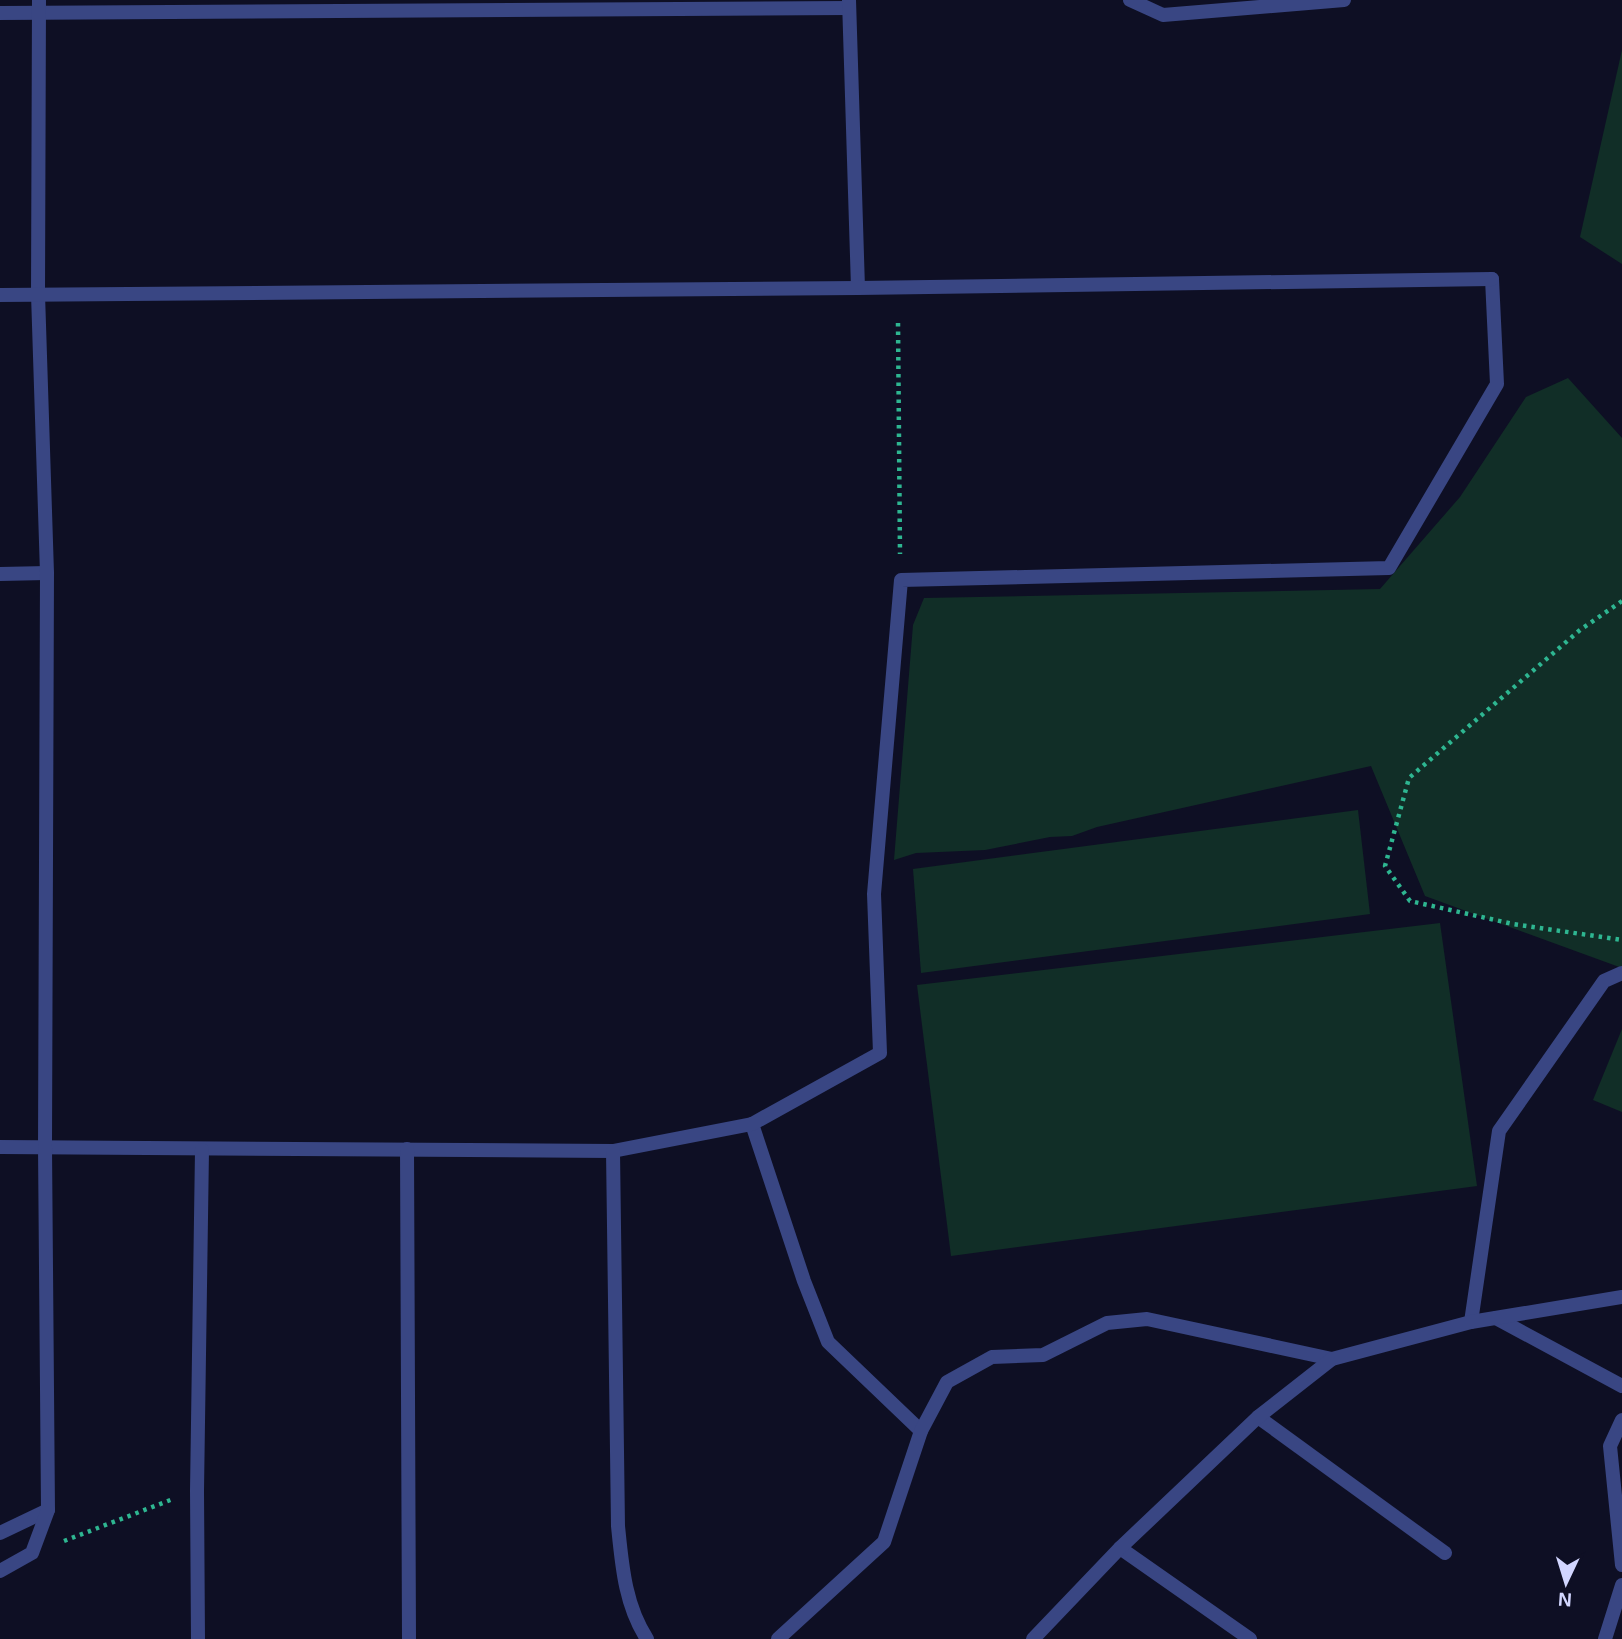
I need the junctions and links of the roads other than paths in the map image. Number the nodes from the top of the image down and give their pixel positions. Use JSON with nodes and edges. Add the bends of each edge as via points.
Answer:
{"nodes":[{"id":1,"x":1130,"y":0,"type":"edge"},
{"id":2,"x":1344,"y":0,"type":"edge"},
{"id":3,"x":606,"y":4,"type":"edge"},
{"id":4,"x":849,"y":4,"type":"edge"},
{"id":5,"x":390,"y":5,"type":"edge"},
{"id":6,"x":39,"y":6,"type":"edge"},
{"id":7,"x":174,"y":6,"type":"edge"},
{"id":8,"x":0,"y":13,"type":"edge"},
{"id":9,"x":858,"y":288,"type":"junction"},
{"id":10,"x":38,"y":294,"type":"junction"},
{"id":11,"x":0,"y":295,"type":"edge"},
{"id":12,"x":47,"y":573,"type":"junction"},
{"id":13,"x":0,"y":574,"type":"edge"},
{"id":14,"x":1622,"y":973,"type":"edge"},
{"id":15,"x":752,"y":1124,"type":"junction"},
{"id":16,"x":0,"y":1147,"type":"edge"},
{"id":17,"x":45,"y":1147,"type":"junction"},
{"id":18,"x":407,"y":1149,"type":"junction"},
{"id":19,"x":201,"y":1150,"type":"junction"},
{"id":20,"x":614,"y":1151,"type":"junction"},
{"id":21,"x":1622,"y":1297,"type":"edge"},
{"id":22,"x":1496,"y":1318,"type":"junction"},
{"id":23,"x":1471,"y":1322,"type":"junction"},
{"id":24,"x":1332,"y":1359,"type":"junction"},
{"id":25,"x":1622,"y":1386,"type":"edge"},
{"id":26,"x":1258,"y":1417,"type":"junction"},
{"id":27,"x":1622,"y":1420,"type":"edge"},
{"id":28,"x":921,"y":1431,"type":"junction"},
{"id":29,"x":48,"y":1510,"type":"junction"},
{"id":30,"x":0,"y":1533,"type":"edge"},
{"id":31,"x":1120,"y":1548,"type":"junction"},
{"id":32,"x":1445,"y":1553,"type":"dead end"},
{"id":33,"x":1622,"y":1564,"type":"edge"},
{"id":34,"x":0,"y":1571,"type":"edge"},
{"id":35,"x":1622,"y":1585,"type":"edge"},
{"id":36,"x":198,"y":1639,"type":"edge"},
{"id":37,"x":410,"y":1639,"type":"edge"},
{"id":38,"x":647,"y":1639,"type":"edge"},
{"id":39,"x":778,"y":1639,"type":"edge"},
{"id":40,"x":1033,"y":1639,"type":"edge"},
{"id":41,"x":1250,"y":1639,"type":"edge"},
{"id":42,"x":1605,"y":1639,"type":"edge"}],
"edges":[{"from":1,"to":2,"type":"street","via":[[1163,15]]},
{"from":3,"to":4,"type":"street"},
{"from":3,"to":5,"type":"street"},
{"from":4,"to":9,"type":"street"},
{"from":5,"to":7,"type":"street"},
{"from":6,"to":7,"type":"street"},
{"from":6,"to":8,"type":"street"},
{"from":6,"to":10,"type":"street"},
{"from":9,"to":10,"type":"street"},
{"from":9,"to":15,"type":"street","via":[[1492,279],[1497,384],[1389,568],[901,580],[874,894],[880,1053]]},
{"from":10,"to":11,"type":"street"},
{"from":10,"to":12,"type":"street"},
{"from":12,"to":13,"type":"street"},
{"from":12,"to":17,"type":"street"},
{"from":14,"to":23,"type":"street","via":[[1604,981],[1499,1131]]},
{"from":15,"to":20,"type":"street"},
{"from":15,"to":28,"type":"street","via":[[828,1342]]},
{"from":16,"to":17,"type":"street"},
{"from":17,"to":19,"type":"street"},
{"from":17,"to":29,"type":"street"},
{"from":18,"to":19,"type":"street"},
{"from":18,"to":20,"type":"street"},
{"from":18,"to":37,"type":"street"},
{"from":19,"to":36,"type":"street"},
{"from":20,"to":38,"type":"street","via":[[618,1526],[624,1582],[637,1624]]},
{"from":21,"to":22,"type":"street"},
{"from":22,"to":23,"type":"street"},
{"from":22,"to":25,"type":"street"},
{"from":23,"to":24,"type":"street"},
{"from":24,"to":26,"type":"street"},
{"from":24,"to":28,"type":"street","via":[[1147,1319],[1107,1323],[1044,1355],[992,1357],[947,1381]]},
{"from":26,"to":31,"type":"street"},
{"from":26,"to":32,"type":"street"},
{"from":27,"to":33,"type":"street","via":[[1610,1446]]},
{"from":28,"to":39,"type":"street","via":[[884,1542]]},
{"from":29,"to":30,"type":"street"},
{"from":29,"to":34,"type":"street","via":[[32,1553]]},
{"from":31,"to":40,"type":"street"},
{"from":31,"to":41,"type":"street"},
{"from":35,"to":42,"type":"street"}]}
